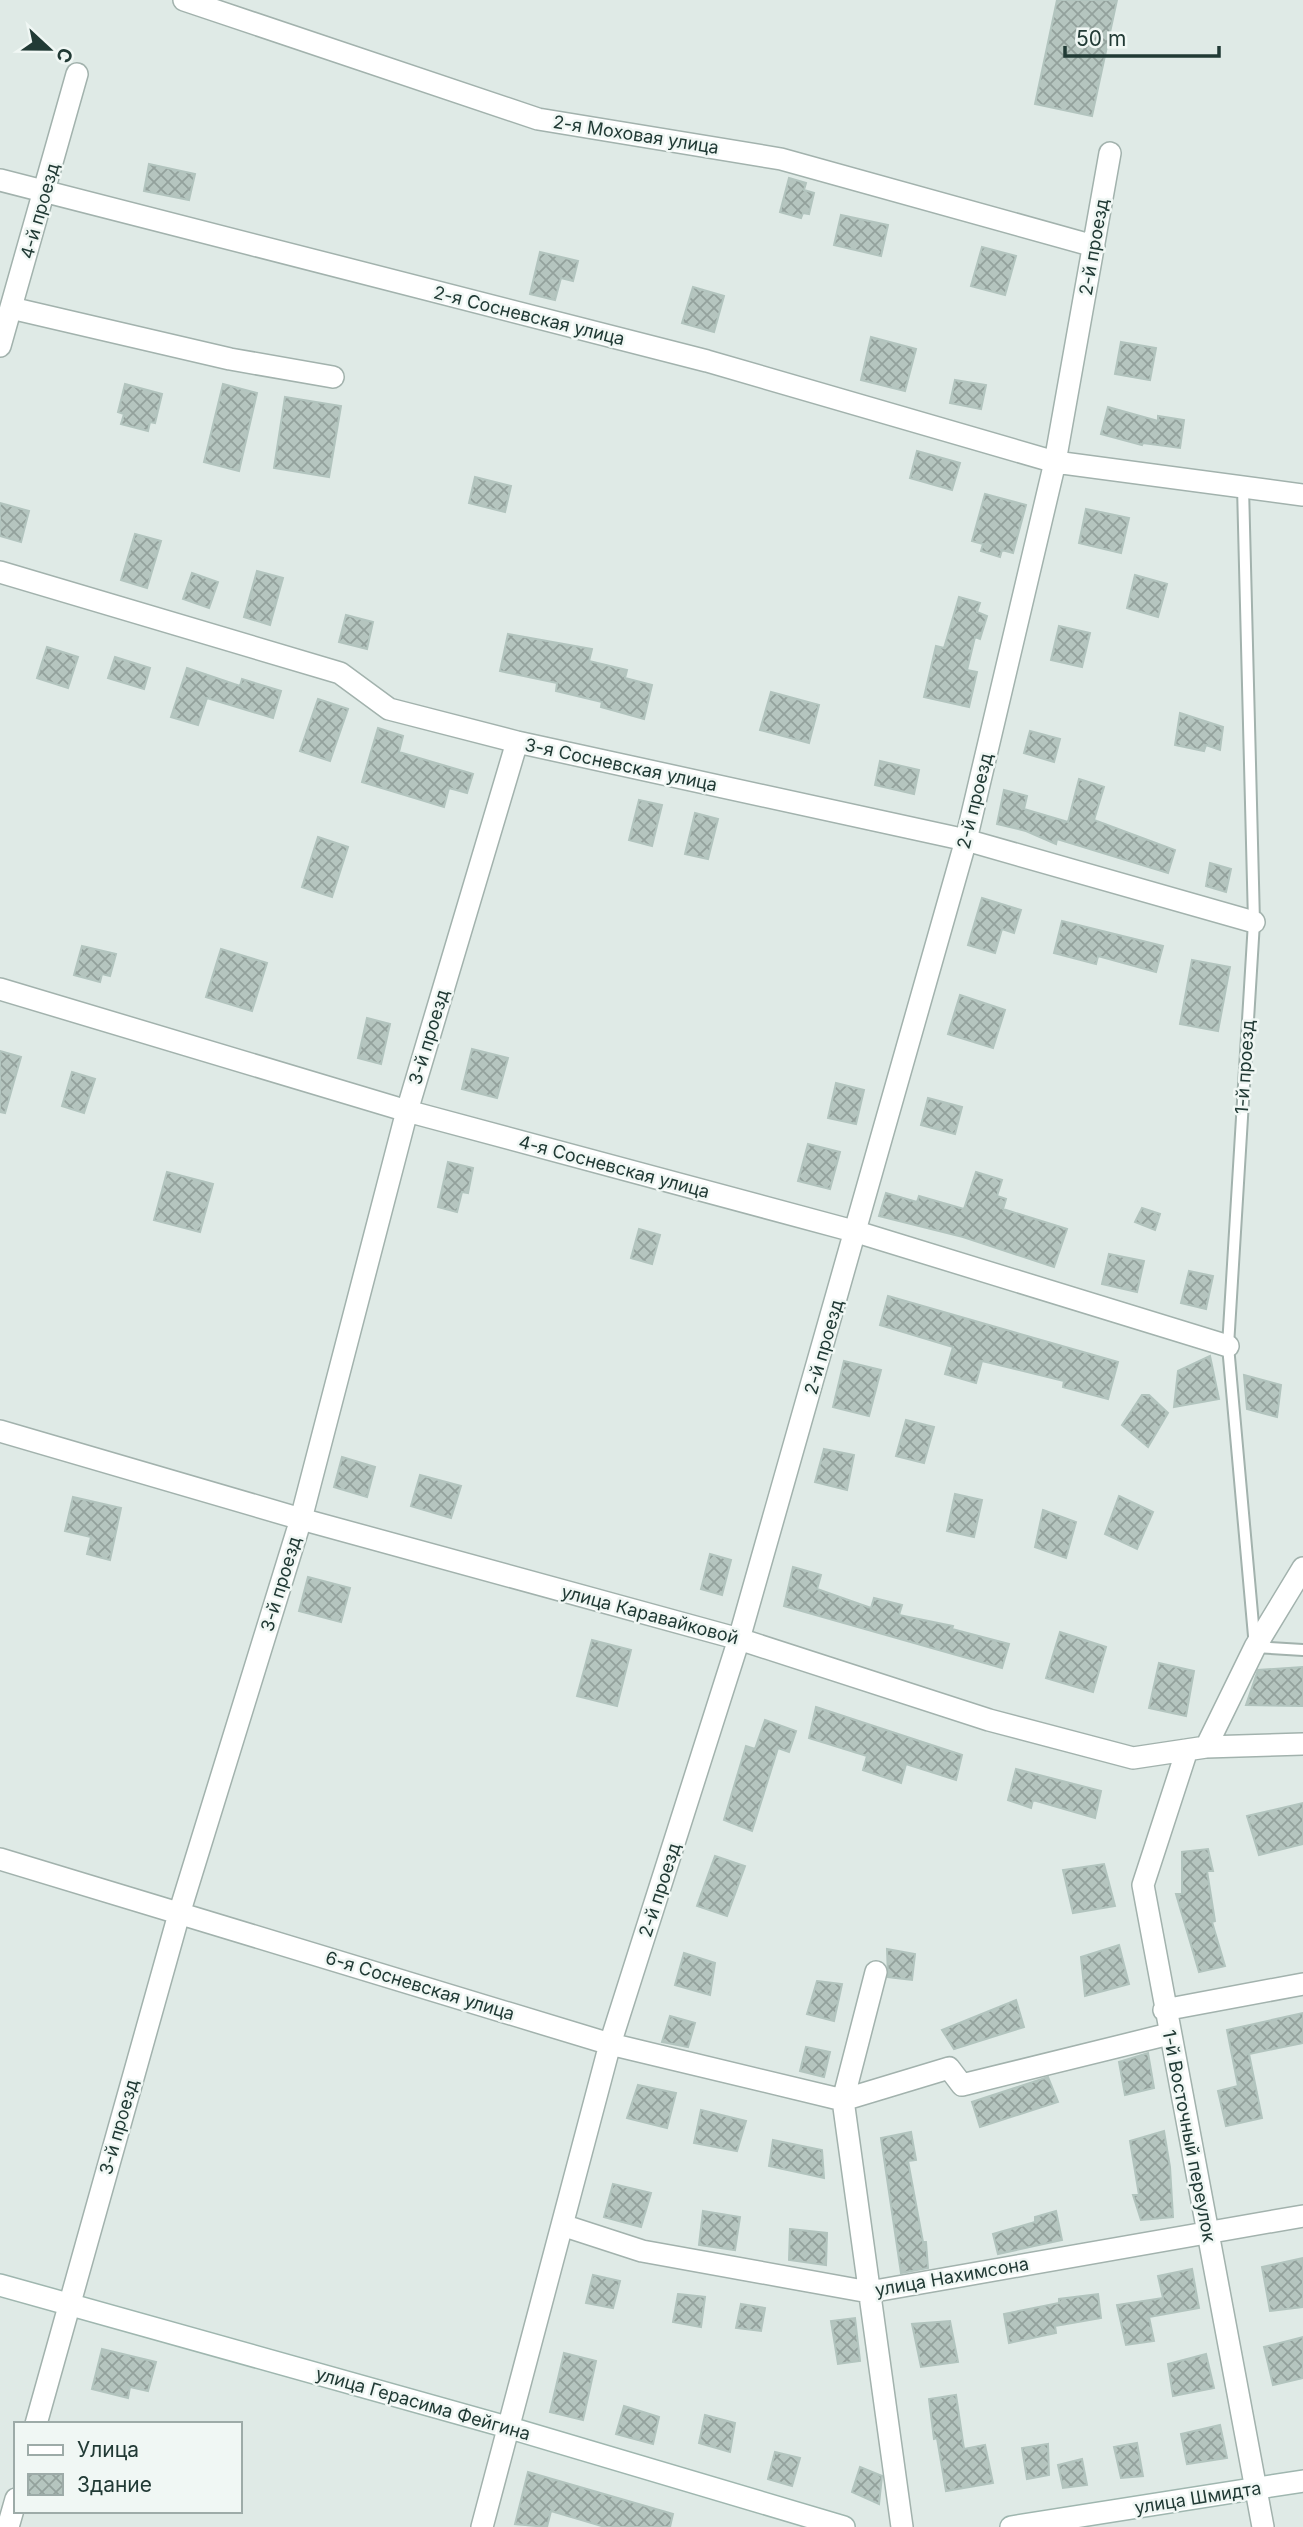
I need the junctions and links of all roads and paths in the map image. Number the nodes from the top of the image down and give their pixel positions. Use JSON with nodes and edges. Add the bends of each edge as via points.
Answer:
{"nodes":[{"id":1,"x":184,"y":0,"type":"edge"},
{"id":2,"x":77,"y":74,"type":"dead end"},
{"id":3,"x":1110,"y":153,"type":"dead end"},
{"id":4,"x":0,"y":180,"type":"edge"},
{"id":5,"x":46,"y":192,"type":"junction"},
{"id":6,"x":1094,"y":246,"type":"junction"},
{"id":7,"x":11,"y":308,"type":"junction"},
{"id":8,"x":0,"y":346,"type":"edge"},
{"id":9,"x":332,"y":377,"type":"dead end"},
{"id":10,"x":1055,"y":461,"type":"junction"},
{"id":11,"x":1243,"y":487,"type":"junction"},
{"id":12,"x":1303,"y":495,"type":"edge"},
{"id":13,"x":0,"y":572,"type":"edge"},
{"id":14,"x":517,"y":742,"type":"junction"},
{"id":15,"x":966,"y":840,"type":"junction"},
{"id":16,"x":1254,"y":922,"type":"junction"},
{"id":17,"x":0,"y":989,"type":"edge"},
{"id":18,"x":407,"y":1111,"type":"junction"},
{"id":19,"x":857,"y":1233,"type":"junction"},
{"id":20,"x":1228,"y":1346,"type":"junction"},
{"id":21,"x":0,"y":1431,"type":"edge"},
{"id":22,"x":301,"y":1519,"type":"junction"},
{"id":23,"x":1303,"y":1569,"type":"edge"},
{"id":24,"x":739,"y":1639,"type":"junction"},
{"id":25,"x":1255,"y":1647,"type":"junction"},
{"id":26,"x":1303,"y":1650,"type":"edge"},
{"id":27,"x":1303,"y":1744,"type":"edge"},
{"id":28,"x":1197,"y":1748,"type":"junction"},
{"id":29,"x":0,"y":1860,"type":"edge"},
{"id":30,"x":179,"y":1914,"type":"junction"},
{"id":31,"x":876,"y":1972,"type":"dead end"},
{"id":32,"x":1303,"y":1984,"type":"edge"},
{"id":33,"x":1164,"y":2010,"type":"junction"},
{"id":34,"x":1169,"y":2034,"type":"junction"},
{"id":35,"x":610,"y":2044,"type":"junction"},
{"id":36,"x":843,"y":2100,"type":"junction"},
{"id":37,"x":1303,"y":2216,"type":"edge"},
{"id":38,"x":562,"y":2225,"type":"junction"},
{"id":39,"x":1208,"y":2233,"type":"junction"},
{"id":40,"x":0,"y":2285,"type":"edge"},
{"id":41,"x":869,"y":2292,"type":"junction"},
{"id":42,"x":69,"y":2304,"type":"junction"},
{"id":43,"x":37,"y":2422,"type":"edge"},
{"id":44,"x":507,"y":2427,"type":"junction"},
{"id":45,"x":1303,"y":2481,"type":"edge"},
{"id":46,"x":1257,"y":2489,"type":"junction"},
{"id":47,"x":14,"y":2506,"type":"edge"},
{"id":48,"x":8,"y":2527,"type":"edge"},
{"id":49,"x":482,"y":2527,"type":"edge"},
{"id":50,"x":844,"y":2527,"type":"edge"},
{"id":51,"x":902,"y":2527,"type":"edge"},
{"id":52,"x":1011,"y":2527,"type":"edge"},
{"id":53,"x":1263,"y":2527,"type":"edge"}],
"edges":[{"from":1,"to":6,"type":"street","name":"2-я Моховая улица","via":[[538,119],[781,159]]},
{"from":2,"to":5,"type":"street","name":"4-й проезд"},
{"from":3,"to":6,"type":"street","name":"2-й проезд"},
{"from":4,"to":5,"type":"street","name":"2-я Сосневская улица"},
{"from":5,"to":7,"type":"street","name":"4-й проезд"},
{"from":5,"to":10,"type":"street","name":"2-я Сосневская улица","via":[[707,361]]},
{"from":6,"to":10,"type":"street","name":"2-й проезд"},
{"from":7,"to":8,"type":"street","name":"4-й проезд"},
{"from":7,"to":9,"type":"street","via":[[230,359]]},
{"from":10,"to":11,"type":"street","name":"2-я Сосневская улица"},
{"from":10,"to":15,"type":"street","name":"2-й проезд"},
{"from":11,"to":12,"type":"street","name":"2-я Сосневская улица"},
{"from":11,"to":16,"type":"lane","name":"1-й проезд"},
{"from":13,"to":14,"type":"street","name":"3-я Сосневская улица","via":[[340,673],[389,709]]},
{"from":14,"to":15,"type":"street","name":"3-я Сосневская улица"},
{"from":14,"to":18,"type":"street","name":"3-й проезд"},
{"from":15,"to":16,"type":"street","name":"3-я Сосневская улица"},
{"from":15,"to":19,"type":"street","name":"2-й проезд"},
{"from":16,"to":20,"type":"lane","name":"1-й проезд"},
{"from":17,"to":18,"type":"street","name":"4-я Сосневская улица"},
{"from":18,"to":19,"type":"street","name":"4-я Сосневская улица"},
{"from":18,"to":22,"type":"street","name":"3-й проезд"},
{"from":19,"to":20,"type":"street","name":"4-я Сосневская улица"},
{"from":19,"to":24,"type":"street","name":"2-й проезд"},
{"from":20,"to":25,"type":"lane","name":"1-й проезд"},
{"from":21,"to":22,"type":"street","name":"улица Каравайковой"},
{"from":22,"to":24,"type":"street","name":"улица Каравайковой"},
{"from":22,"to":30,"type":"street","name":"3-й проезд"},
{"from":23,"to":25,"type":"street","name":"1-й Восточный переулок"},
{"from":24,"to":28,"type":"street","name":"улица Каравайковой","via":[[989,1720],[1133,1758]]},
{"from":24,"to":35,"type":"street","name":"2-й проезд"},
{"from":25,"to":26,"type":"lane"},
{"from":25,"to":28,"type":"street","name":"1-й Восточный переулок"},
{"from":27,"to":28,"type":"street","name":"улица Каравайковой"},
{"from":28,"to":33,"type":"street","name":"1-й Восточный переулок","via":[[1143,1885]]},
{"from":29,"to":30,"type":"street","name":"6-я Сосневская улица"},
{"from":30,"to":35,"type":"street","name":"6-я Сосневская улица"},
{"from":30,"to":42,"type":"street","name":"3-й проезд"},
{"from":31,"to":36,"type":"street"},
{"from":32,"to":33,"type":"street"},
{"from":33,"to":34,"type":"street","name":"1-й Восточный переулок"},
{"from":34,"to":36,"type":"street","via":[[962,2085],[949,2068]]},
{"from":34,"to":39,"type":"street","name":"1-й Восточный переулок"},
{"from":35,"to":36,"type":"street","name":"6-я Сосневская улица"},
{"from":35,"to":38,"type":"street","name":"2-й проезд"},
{"from":36,"to":41,"type":"street"},
{"from":37,"to":39,"type":"street","name":"улица Нахимсона"},
{"from":38,"to":41,"type":"street","name":"улица Нахимсона","via":[[642,2250]]},
{"from":38,"to":44,"type":"street","name":"2-й проезд"},
{"from":39,"to":41,"type":"street","name":"улица Нахимсона"},
{"from":39,"to":46,"type":"street","name":"1-й Восточный переулок"},
{"from":40,"to":42,"type":"street","name":"улица Герасима Фейгина"},
{"from":41,"to":51,"type":"street"},
{"from":42,"to":43,"type":"street","name":"3-й проезд"},
{"from":42,"to":44,"type":"street","name":"улица Герасима Фейгина"},
{"from":44,"to":49,"type":"street","name":"2-й проезд"},
{"from":44,"to":50,"type":"street","name":"улица Герасима Фейгина"},
{"from":45,"to":46,"type":"street","name":"улица Шмидта"},
{"from":46,"to":52,"type":"street","name":"улица Шмидта"},
{"from":46,"to":53,"type":"street","name":"1-й Восточный переулок"},
{"from":47,"to":48,"type":"street"}]}
